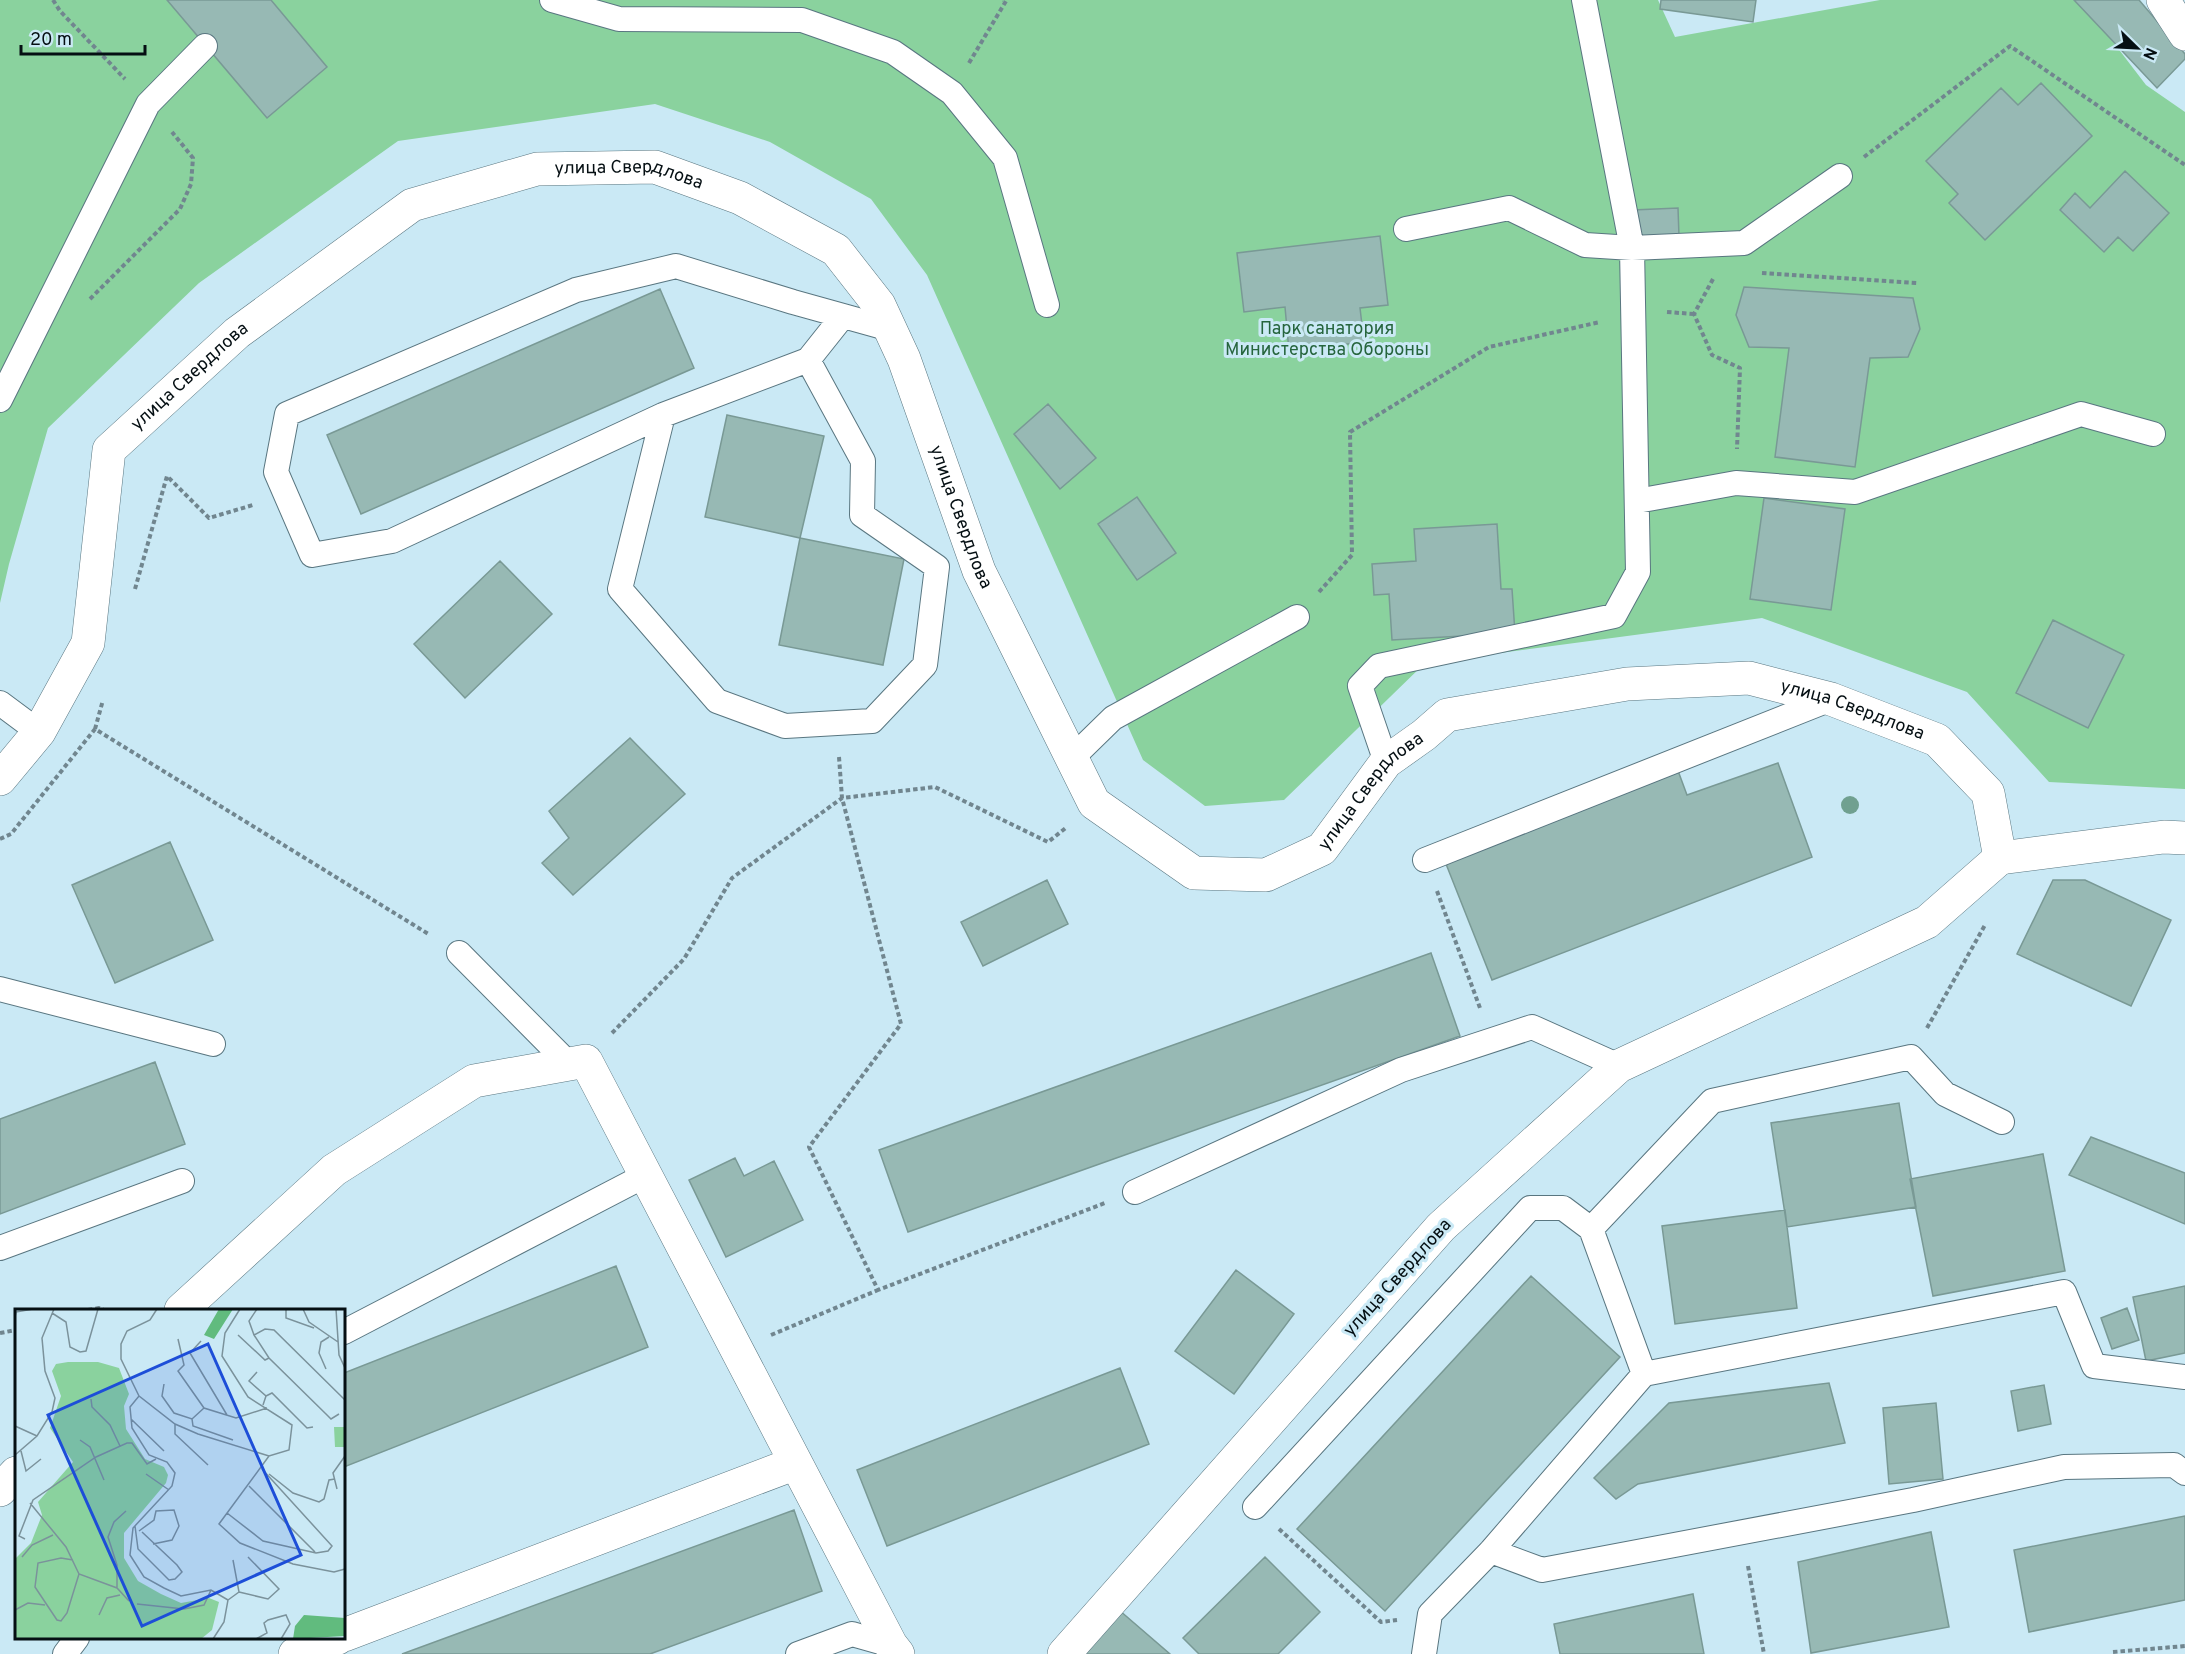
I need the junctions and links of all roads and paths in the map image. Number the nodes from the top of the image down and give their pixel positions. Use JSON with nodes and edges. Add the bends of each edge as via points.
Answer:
{"nodes":[{"id":1,"x":53,"y":0,"type":"edge"},
{"id":2,"x":552,"y":0,"type":"edge"},
{"id":3,"x":1004,"y":0,"type":"edge"},
{"id":4,"x":1584,"y":0,"type":"edge"},
{"id":5,"x":2163,"y":0,"type":"edge"},
{"id":6,"x":2185,"y":34,"type":"edge"},
{"id":7,"x":205,"y":46,"type":"dead end"},
{"id":8,"x":952,"y":93,"type":"junction"},
{"id":9,"x":148,"y":104,"type":"junction"},
{"id":10,"x":2185,"y":165,"type":"edge"},
{"id":11,"x":1840,"y":176,"type":"joint"},
{"id":12,"x":1406,"y":229,"type":"dead end"},
{"id":13,"x":1632,"y":248,"type":"junction"},
{"id":14,"x":1752,"y":272,"type":"dead end"},
{"id":15,"x":1723,"y":277,"type":"dead end"},
{"id":16,"x":1917,"y":283,"type":"dead end"},
{"id":17,"x":1047,"y":305,"type":"dead end"},
{"id":18,"x":83,"y":307,"type":"dead end"},
{"id":19,"x":1667,"y":312,"type":"dead end"},
{"id":20,"x":1633,"y":314,"type":"junction"},
{"id":21,"x":1694,"y":314,"type":"junction"},
{"id":22,"x":843,"y":316,"type":"junction"},
{"id":23,"x":890,"y":329,"type":"junction"},
{"id":24,"x":808,"y":360,"type":"junction"},
{"id":25,"x":0,"y":400,"type":"edge"},
{"id":26,"x":663,"y":415,"type":"junction"},
{"id":27,"x":2154,"y":434,"type":"dead end"},
{"id":28,"x":1736,"y":483,"type":"junction"},
{"id":29,"x":286,"y":495,"type":"junction"},
{"id":30,"x":1637,"y":501,"type":"junction"},
{"id":31,"x":135,"y":591,"type":"dead end"},
{"id":32,"x":1297,"y":617,"type":"joint"},
{"id":33,"x":105,"y":694,"type":"dead end"},
{"id":34,"x":1831,"y":699,"type":"junction"},
{"id":35,"x":0,"y":703,"type":"edge"},
{"id":36,"x":836,"y":723,"type":"junction"},
{"id":37,"x":95,"y":729,"type":"junction"},
{"id":38,"x":39,"y":732,"type":"junction"},
{"id":39,"x":1072,"y":758,"type":"junction"},
{"id":40,"x":1386,"y":762,"type":"junction"},
{"id":41,"x":0,"y":779,"type":"edge"},
{"id":42,"x":842,"y":798,"type":"junction"},
{"id":43,"x":2185,"y":838,"type":"edge"},
{"id":44,"x":0,"y":839,"type":"edge"},
{"id":45,"x":1048,"y":842,"type":"dead end"},
{"id":46,"x":2000,"y":858,"type":"junction"},
{"id":47,"x":1425,"y":860,"type":"joint"},
{"id":48,"x":1990,"y":916,"type":"dead end"},
{"id":49,"x":459,"y":953,"type":"joint"},
{"id":50,"x":0,"y":989,"type":"edge"},
{"id":51,"x":1492,"y":1040,"type":"junction"},
{"id":52,"x":213,"y":1044,"type":"dead end"},
{"id":53,"x":1911,"y":1057,"type":"junction"},
{"id":54,"x":577,"y":1062,"type":"junction"},
{"id":55,"x":1619,"y":1066,"type":"junction"},
{"id":56,"x":2002,"y":1122,"type":"dead end"},
{"id":57,"x":646,"y":1175,"type":"junction"},
{"id":58,"x":182,"y":1181,"type":"dead end"},
{"id":59,"x":1135,"y":1192,"type":"joint"},
{"id":60,"x":1591,"y":1229,"type":"junction"},
{"id":61,"x":0,"y":1248,"type":"edge"},
{"id":62,"x":878,"y":1290,"type":"junction"},
{"id":63,"x":183,"y":1309,"type":"edge"},
{"id":64,"x":15,"y":1330,"type":"edge"},
{"id":65,"x":345,"y":1331,"type":"edge"},
{"id":66,"x":0,"y":1333,"type":"edge"},
{"id":67,"x":736,"y":1349,"type":"junction"},
{"id":68,"x":1644,"y":1374,"type":"junction"},
{"id":69,"x":2185,"y":1377,"type":"edge"},
{"id":70,"x":796,"y":1463,"type":"junction"},
{"id":71,"x":2185,"y":1473,"type":"edge"},
{"id":72,"x":15,"y":1474,"type":"edge"},
{"id":73,"x":0,"y":1490,"type":"edge"},
{"id":74,"x":1255,"y":1507,"type":"joint"},
{"id":75,"x":1742,"y":1532,"type":"junction"},
{"id":76,"x":1491,"y":1551,"type":"junction"},
{"id":77,"x":1430,"y":1614,"type":"junction"},
{"id":78,"x":345,"y":1635,"type":"edge"},
{"id":79,"x":76,"y":1639,"type":"edge"},
{"id":80,"x":335,"y":1639,"type":"edge"},
{"id":81,"x":2185,"y":1646,"type":"edge"},
{"id":82,"x":888,"y":1651,"type":"edge"},
{"id":83,"x":2113,"y":1652,"type":"dead end"},
{"id":84,"x":65,"y":1654,"type":"edge"},
{"id":85,"x":296,"y":1654,"type":"edge"},
{"id":86,"x":798,"y":1654,"type":"edge"},
{"id":87,"x":1064,"y":1654,"type":"edge"},
{"id":88,"x":1424,"y":1654,"type":"edge"},
{"id":89,"x":1764,"y":1654,"type":"edge"}],
"edges":[{"from":1,"to":9,"type":"path"},
{"from":2,"to":8,"type":"lane","via":[[619,19],[802,20],[893,52]]},
{"from":3,"to":8,"type":"path"},
{"from":4,"to":13,"type":"lane"},
{"from":5,"to":6,"type":"main road"},
{"from":7,"to":9,"type":"lane"},
{"from":8,"to":17,"type":"lane","via":[[1005,158]]},
{"from":9,"to":18,"type":"path","via":[[194,158],[191,184],[180,209]]},
{"from":9,"to":25,"type":"lane"},
{"from":10,"to":11,"type":"path","via":[[2010,46]]},
{"from":11,"to":13,"type":"lane","via":[[1744,243]]},
{"from":12,"to":13,"type":"lane","via":[[1509,208],[1585,245]]},
{"from":13,"to":20,"type":"lane"},
{"from":14,"to":16,"type":"path"},
{"from":15,"to":21,"type":"path","via":[[1714,279]]},
{"from":19,"to":21,"type":"path"},
{"from":20,"to":30,"type":"lane"},
{"from":20,"to":32,"type":"path","via":[[1489,347],[1350,432],[1352,555]]},
{"from":21,"to":28,"type":"path","via":[[1712,355],[1740,368]]},
{"from":22,"to":23,"type":"lane"},
{"from":22,"to":24,"type":"lane"},
{"from":22,"to":29,"type":"lane","via":[[676,266],[576,290],[287,414],[276,472]]},
{"from":23,"to":38,"type":"main road","name":"улица Свердлова","via":[[879,305],[836,250],[740,198],[655,167],[537,169],[412,206],[237,333],[109,450],[88,643]]},
{"from":23,"to":39,"type":"main road","name":"улица Свердлова","via":[[978,571]]},
{"from":24,"to":26,"type":"lane"},
{"from":24,"to":36,"type":"lane","via":[[863,461],[862,515],[937,567],[925,665],[872,721]]},
{"from":26,"to":29,"type":"lane","via":[[392,541],[312,555]]},
{"from":26,"to":36,"type":"lane","via":[[620,589],[717,701],[785,726]]},
{"from":27,"to":28,"type":"lane","via":[[2080,414],[1855,492]]},
{"from":28,"to":30,"type":"lane"},
{"from":29,"to":31,"type":"path","via":[[209,518],[167,476]]},
{"from":30,"to":40,"type":"lane","via":[[1638,572],[1614,616],[1379,666],[1360,686]]},
{"from":32,"to":39,"type":"lane","via":[[1113,718]]},
{"from":33,"to":37,"type":"path"},
{"from":34,"to":40,"type":"main road","name":"улица Свердлова","via":[[1749,678],[1627,684],[1447,715]]},
{"from":34,"to":46,"type":"main road","name":"улица Свердлова","via":[[1937,740],[1988,793]]},
{"from":34,"to":47,"type":"lane"},
{"from":35,"to":38,"type":"lane"},
{"from":36,"to":42,"type":"path"},
{"from":37,"to":44,"type":"path","via":[[11,834]]},
{"from":37,"to":49,"type":"path"},
{"from":38,"to":41,"type":"main road","name":"улица Свердлова"},
{"from":39,"to":40,"type":"main road","name":"улица Свердлова","via":[[1094,802],[1194,873],[1266,875],[1322,849]]},
{"from":42,"to":45,"type":"path","via":[[935,787]]},
{"from":42,"to":54,"type":"path","via":[[732,878],[684,959]]},
{"from":42,"to":62,"type":"path","via":[[901,1024],[809,1147]]},
{"from":43,"to":46,"type":"main road","via":[[2163,837]]},
{"from":46,"to":55,"type":"main road","name":"улица Свердлова","via":[[1927,922]]},
{"from":47,"to":51,"type":"path"},
{"from":48,"to":53,"type":"path"},
{"from":49,"to":54,"type":"lane"},
{"from":50,"to":52,"type":"lane"},
{"from":51,"to":55,"type":"lane","via":[[1532,1027]]},
{"from":51,"to":59,"type":"lane","via":[[1401,1071]]},
{"from":53,"to":56,"type":"lane","via":[[1946,1094]]},
{"from":53,"to":60,"type":"lane","via":[[1713,1101]]},
{"from":54,"to":57,"type":"main road"},
{"from":54,"to":63,"type":"main road","via":[[474,1081],[334,1170]]},
{"from":55,"to":87,"type":"main road","name":"улица Свердлова","via":[[1441,1227]]},
{"from":57,"to":65,"type":"lane"},
{"from":57,"to":67,"type":"main road"},
{"from":58,"to":61,"type":"lane"},
{"from":59,"to":62,"type":"path"},
{"from":60,"to":68,"type":"lane"},
{"from":60,"to":74,"type":"lane","via":[[1563,1208],[1530,1208]]},
{"from":62,"to":67,"type":"path"},
{"from":64,"to":66,"type":"path"},
{"from":67,"to":70,"type":"main road"},
{"from":68,"to":69,"type":"lane","via":[[2064,1292],[2094,1366]]},
{"from":68,"to":76,"type":"lane"},
{"from":70,"to":78,"type":"main road"},
{"from":70,"to":82,"type":"main road"},
{"from":71,"to":75,"type":"lane","via":[[2174,1464],[2064,1467]]},
{"from":72,"to":73,"type":"main road"},
{"from":74,"to":77,"type":"path","via":[[1381,1622]]},
{"from":75,"to":76,"type":"lane","via":[[1542,1570]]},
{"from":75,"to":89,"type":"path"},
{"from":76,"to":77,"type":"lane"},
{"from":77,"to":88,"type":"lane"},
{"from":79,"to":84,"type":"lane"},
{"from":80,"to":85,"type":"main road"},
{"from":81,"to":83,"type":"path"},
{"from":82,"to":86,"type":"lane","via":[[852,1634]]}]}
